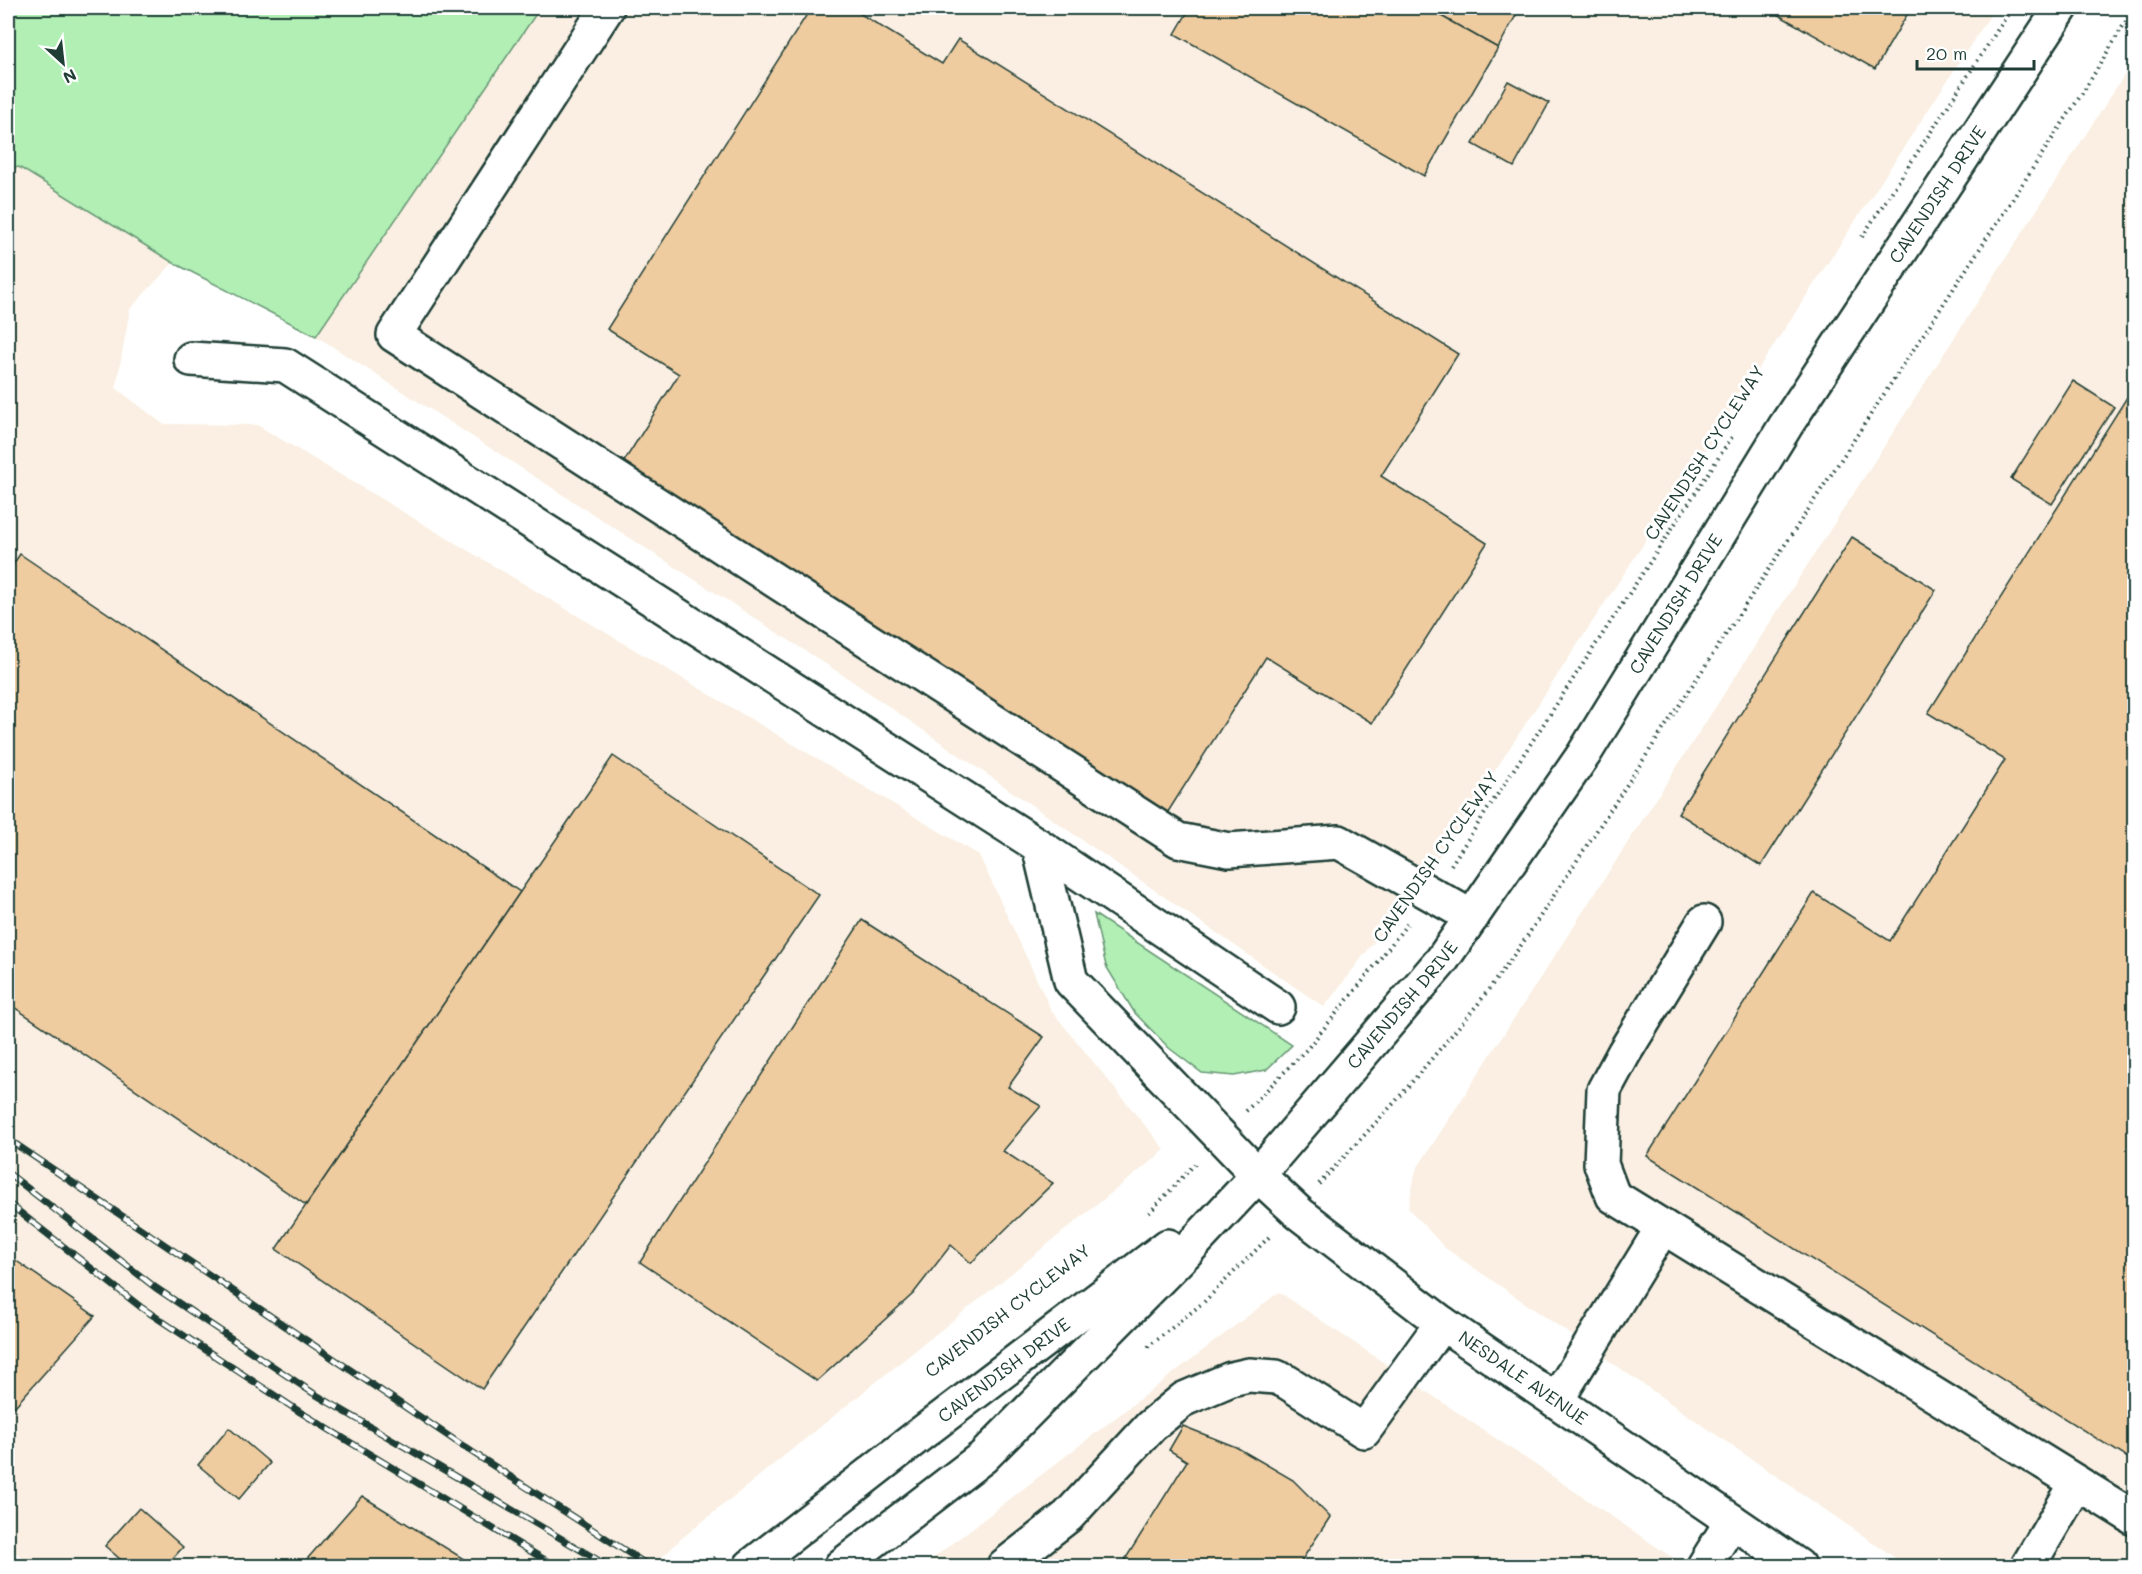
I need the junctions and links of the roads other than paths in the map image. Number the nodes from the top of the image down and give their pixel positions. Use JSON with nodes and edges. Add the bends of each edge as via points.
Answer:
{"nodes":[{"id":1,"x":607,"y":8,"type":"edge"},
{"id":2,"x":2061,"y":8,"type":"edge"},
{"id":3,"x":191,"y":359,"type":"dead end"},
{"id":4,"x":1039,"y":846,"type":"junction"},
{"id":5,"x":1472,"y":917,"type":"junction"},
{"id":6,"x":1704,"y":922,"type":"dead end"},
{"id":7,"x":1278,"y":1007,"type":"dead end"},
{"id":8,"x":1258,"y":1175,"type":"junction"},
{"id":9,"x":1663,"y":1227,"type":"junction"},
{"id":10,"x":1442,"y":1323,"type":"junction"},
{"id":11,"x":1556,"y":1401,"type":"junction"},
{"id":12,"x":2077,"y":1483,"type":"junction"},
{"id":13,"x":2134,"y":1518,"type":"edge"},
{"id":14,"x":1732,"y":1521,"type":"junction"},
{"id":15,"x":751,"y":1566,"type":"edge"},
{"id":16,"x":841,"y":1566,"type":"edge"},
{"id":17,"x":1004,"y":1566,"type":"edge"},
{"id":18,"x":1704,"y":1566,"type":"edge"},
{"id":19,"x":1798,"y":1566,"type":"edge"},
{"id":20,"x":2028,"y":1566,"type":"edge"}],
"edges":[{"from":1,"to":5,"type":"main road","via":[[394,335],[1178,840],[1229,850],[1339,842]]},
{"from":2,"to":5,"type":"main road","name":"CAVENDISH DRIVE","via":[[1786,425],[1584,754]]},
{"from":3,"to":4,"type":"main road","via":[[285,365]]},
{"from":4,"to":7,"type":"main road"},
{"from":4,"to":8,"type":"main road","name":"NESDALE AVENUE","via":[[1071,981]]},
{"from":5,"to":8,"type":"main road","name":"CAVENDISH DRIVE","via":[[1442,960]]},
{"from":6,"to":9,"type":"main road","via":[[1604,1090],[1601,1164],[1613,1196]]},
{"from":8,"to":10,"type":"main road","name":"NESDALE AVENUE","via":[[1300,1214]]},
{"from":8,"to":15,"type":"main road","name":"CAVENDISH DRIVE"},
{"from":8,"to":16,"type":"main road","name":"CAVENDISH DRIVE","via":[[982,1457]]},
{"from":9,"to":11,"type":"main road"},
{"from":9,"to":12,"type":"main road"},
{"from":10,"to":11,"type":"main road","name":"NESDALE AVENUE"},
{"from":10,"to":17,"type":"main road","via":[[1364,1431],[1276,1377],[1249,1375],[1231,1379],[1184,1399],[1151,1426],[1068,1516]]},
{"from":11,"to":14,"type":"main road","name":"NESDALE AVENUE"},
{"from":12,"to":13,"type":"main road"},
{"from":12,"to":20,"type":"main road"},
{"from":14,"to":18,"type":"main road"},
{"from":14,"to":19,"type":"main road","name":"NESDALE AVENUE"}]}
